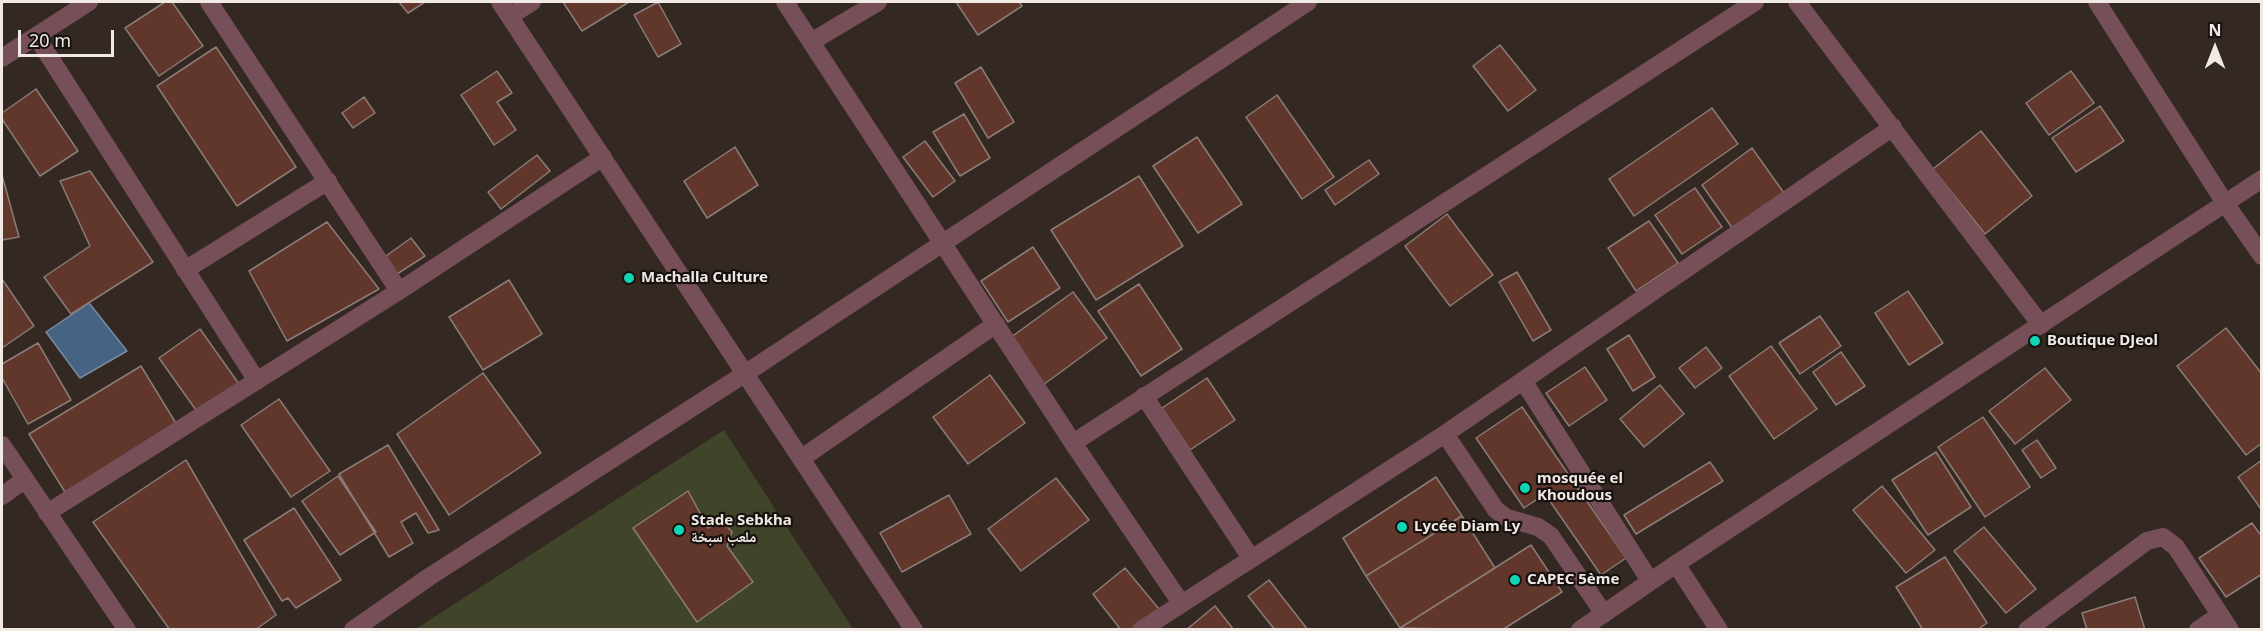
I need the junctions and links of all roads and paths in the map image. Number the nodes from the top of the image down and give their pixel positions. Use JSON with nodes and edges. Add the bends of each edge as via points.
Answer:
{"nodes":[{"id":1,"x":89,"y":2,"type":"edge"},
{"id":2,"x":209,"y":2,"type":"edge"},
{"id":3,"x":532,"y":2,"type":"edge"},
{"id":4,"x":785,"y":2,"type":"edge"},
{"id":5,"x":878,"y":2,"type":"edge"},
{"id":6,"x":1308,"y":2,"type":"edge"},
{"id":7,"x":1755,"y":2,"type":"edge"},
{"id":8,"x":1797,"y":2,"type":"edge"},
{"id":9,"x":2097,"y":2,"type":"edge"},
{"id":10,"x":505,"y":9,"type":"edge"},
{"id":11,"x":36,"y":36,"type":"junction"},
{"id":12,"x":811,"y":42,"type":"junction"},
{"id":13,"x":3,"y":54,"type":"edge"},
{"id":14,"x":1893,"y":127,"type":"junction"},
{"id":15,"x":603,"y":157,"type":"junction"},
{"id":16,"x":2262,"y":178,"type":"edge"},
{"id":17,"x":328,"y":182,"type":"junction"},
{"id":18,"x":2225,"y":203,"type":"junction"},
{"id":19,"x":944,"y":243,"type":"junction"},
{"id":20,"x":2262,"y":256,"type":"edge"},
{"id":21,"x":185,"y":270,"type":"junction"},
{"id":22,"x":399,"y":291,"type":"junction"},
{"id":23,"x":996,"y":324,"type":"junction"},
{"id":24,"x":2041,"y":325,"type":"junction"},
{"id":25,"x":746,"y":373,"type":"junction"},
{"id":26,"x":257,"y":381,"type":"junction"},
{"id":27,"x":1524,"y":381,"type":"junction"},
{"id":28,"x":1144,"y":396,"type":"junction"},
{"id":29,"x":1445,"y":434,"type":"junction"},
{"id":30,"x":1073,"y":443,"type":"junction"},
{"id":31,"x":2,"y":445,"type":"edge"},
{"id":32,"x":802,"y":458,"type":"junction"},
{"id":33,"x":24,"y":480,"type":"junction"},
{"id":34,"x":2,"y":496,"type":"edge"},
{"id":35,"x":47,"y":513,"type":"junction"},
{"id":36,"x":1251,"y":558,"type":"junction"},
{"id":37,"x":1676,"y":564,"type":"junction"},
{"id":38,"x":1650,"y":581,"type":"junction"},
{"id":39,"x":1181,"y":603,"type":"junction"},
{"id":40,"x":1604,"y":614,"type":"junction"},
{"id":41,"x":2225,"y":622,"type":"edge"},
{"id":42,"x":127,"y":630,"type":"edge"},
{"id":43,"x":353,"y":630,"type":"edge"},
{"id":44,"x":914,"y":630,"type":"edge"},
{"id":45,"x":1141,"y":630,"type":"edge"},
{"id":46,"x":1580,"y":630,"type":"edge"},
{"id":47,"x":1719,"y":630,"type":"edge"},
{"id":48,"x":2027,"y":630,"type":"edge"},
{"id":49,"x":2198,"y":630,"type":"edge"}],
"edges":[{"from":1,"to":11,"type":"street"},
{"from":2,"to":17,"type":"street"},
{"from":3,"to":10,"type":"street"},
{"from":4,"to":12,"type":"street"},
{"from":5,"to":12,"type":"street"},
{"from":6,"to":19,"type":"street"},
{"from":7,"to":28,"type":"street"},
{"from":8,"to":14,"type":"street"},
{"from":9,"to":18,"type":"street"},
{"from":10,"to":15,"type":"street"},
{"from":11,"to":13,"type":"street"},
{"from":11,"to":21,"type":"street"},
{"from":12,"to":19,"type":"street"},
{"from":14,"to":24,"type":"street"},
{"from":14,"to":27,"type":"street"},
{"from":15,"to":22,"type":"street"},
{"from":15,"to":25,"type":"street"},
{"from":16,"to":18,"type":"street"},
{"from":17,"to":21,"type":"street"},
{"from":17,"to":22,"type":"street"},
{"from":18,"to":20,"type":"street"},
{"from":18,"to":24,"type":"street"},
{"from":19,"to":23,"type":"street"},
{"from":19,"to":25,"type":"street"},
{"from":21,"to":26,"type":"street"},
{"from":22,"to":26,"type":"street"},
{"from":23,"to":30,"type":"street"},
{"from":23,"to":32,"type":"street"},
{"from":24,"to":37,"type":"street"},
{"from":25,"to":32,"type":"street"},
{"from":25,"to":43,"type":"street"},
{"from":26,"to":35,"type":"street"},
{"from":27,"to":29,"type":"street"},
{"from":27,"to":38,"type":"street"},
{"from":28,"to":30,"type":"street"},
{"from":28,"to":36,"type":"street"},
{"from":29,"to":36,"type":"street"},
{"from":29,"to":40,"type":"street","via":[[1496,510],[1551,536]]},
{"from":30,"to":39,"type":"street"},
{"from":31,"to":33,"type":"street"},
{"from":32,"to":44,"type":"street"},
{"from":33,"to":34,"type":"street"},
{"from":33,"to":35,"type":"street"},
{"from":35,"to":42,"type":"street"},
{"from":36,"to":39,"type":"street"},
{"from":37,"to":38,"type":"street"},
{"from":37,"to":47,"type":"street"},
{"from":38,"to":40,"type":"street"},
{"from":39,"to":45,"type":"street"},
{"from":40,"to":46,"type":"street"},
{"from":41,"to":48,"type":"street","via":[[2176,547],[2163,537],[2155,537]]},
{"from":41,"to":49,"type":"street"}]}
